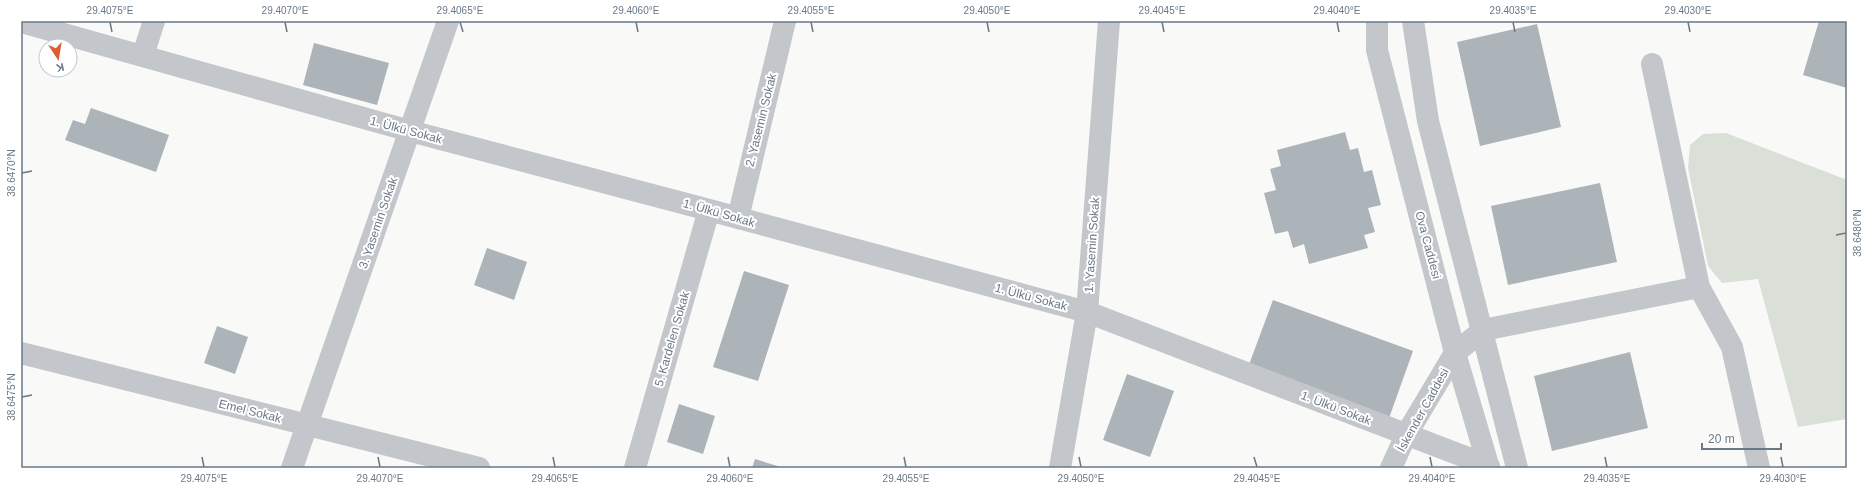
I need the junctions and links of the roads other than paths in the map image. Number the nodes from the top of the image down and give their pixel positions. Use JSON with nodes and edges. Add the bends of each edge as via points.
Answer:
{"nodes":[{"id":1,"x":154,"y":21,"type":"edge"},
{"id":2,"x":448,"y":21,"type":"edge"},
{"id":3,"x":785,"y":21,"type":"edge"},
{"id":4,"x":1109,"y":21,"type":"edge"},
{"id":5,"x":1377,"y":21,"type":"edge"},
{"id":6,"x":1413,"y":21,"type":"edge"},
{"id":7,"x":21,"y":22,"type":"edge"},
{"id":8,"x":143,"y":55,"type":"junction"},
{"id":9,"x":1652,"y":64,"type":"dead end"},
{"id":10,"x":410,"y":131,"type":"junction"},
{"id":11,"x":709,"y":210,"type":"junction"},
{"id":12,"x":738,"y":218,"type":"junction"},
{"id":13,"x":1699,"y":287,"type":"junction"},
{"id":14,"x":1087,"y":312,"type":"junction"},
{"id":15,"x":1483,"y":330,"type":"junction"},
{"id":16,"x":1455,"y":353,"type":"junction"},
{"id":17,"x":21,"y":354,"type":"edge"},
{"id":18,"x":308,"y":426,"type":"junction"},
{"id":19,"x":1406,"y":435,"type":"junction"},
{"id":20,"x":1489,"y":467,"type":"edge"},
{"id":21,"x":292,"y":468,"type":"edge"},
{"id":22,"x":479,"y":468,"type":"edge"},
{"id":23,"x":635,"y":468,"type":"edge"},
{"id":24,"x":1060,"y":468,"type":"edge"},
{"id":25,"x":1391,"y":468,"type":"edge"},
{"id":26,"x":1517,"y":468,"type":"edge"},
{"id":27,"x":1759,"y":468,"type":"edge"}],
"edges":[{"from":1,"to":8,"type":"street"},
{"from":2,"to":10,"type":"street","name":"3. Yasemin Sokak"},
{"from":3,"to":12,"type":"street","name":"2. Yasemin Sokak"},
{"from":4,"to":14,"type":"street","name":"1. Yasemin Sokak"},
{"from":5,"to":16,"type":"street","name":"Ova Caddesi","via":[[1377,50]]},
{"from":6,"to":15,"type":"street","via":[[1428,120]]},
{"from":7,"to":8,"type":"street","name":"1. Ülkü Sokak"},
{"from":8,"to":10,"type":"street","name":"1. Ülkü Sokak"},
{"from":9,"to":13,"type":"street"},
{"from":10,"to":11,"type":"street","name":"1. Ülkü Sokak"},
{"from":10,"to":18,"type":"street","name":"3. Yasemin Sokak"},
{"from":11,"to":12,"type":"street","name":"1. Ülkü Sokak"},
{"from":11,"to":23,"type":"street","name":"5. Kardelen Sokak"},
{"from":12,"to":14,"type":"street","name":"1. Ülkü Sokak"},
{"from":13,"to":15,"type":"street"},
{"from":13,"to":27,"type":"street","via":[[1732,347]]},
{"from":14,"to":19,"type":"street","name":"1. Ülkü Sokak"},
{"from":14,"to":24,"type":"street","name":"1. Yasemin Sokak"},
{"from":15,"to":16,"type":"street","name":"İskender Caddesi"},
{"from":15,"to":26,"type":"street"},
{"from":16,"to":19,"type":"street","name":"İskender Caddesi"},
{"from":16,"to":20,"type":"street","name":"Ova Caddesi"},
{"from":17,"to":18,"type":"street","name":"Emel Sokak"},
{"from":18,"to":21,"type":"street","name":"3. Yasemin Sokak"},
{"from":18,"to":22,"type":"street","name":"Emel Sokak"},
{"from":19,"to":20,"type":"street","name":"1. Ülkü Sokak"},
{"from":19,"to":25,"type":"street","name":"İskender Caddesi"}]}
